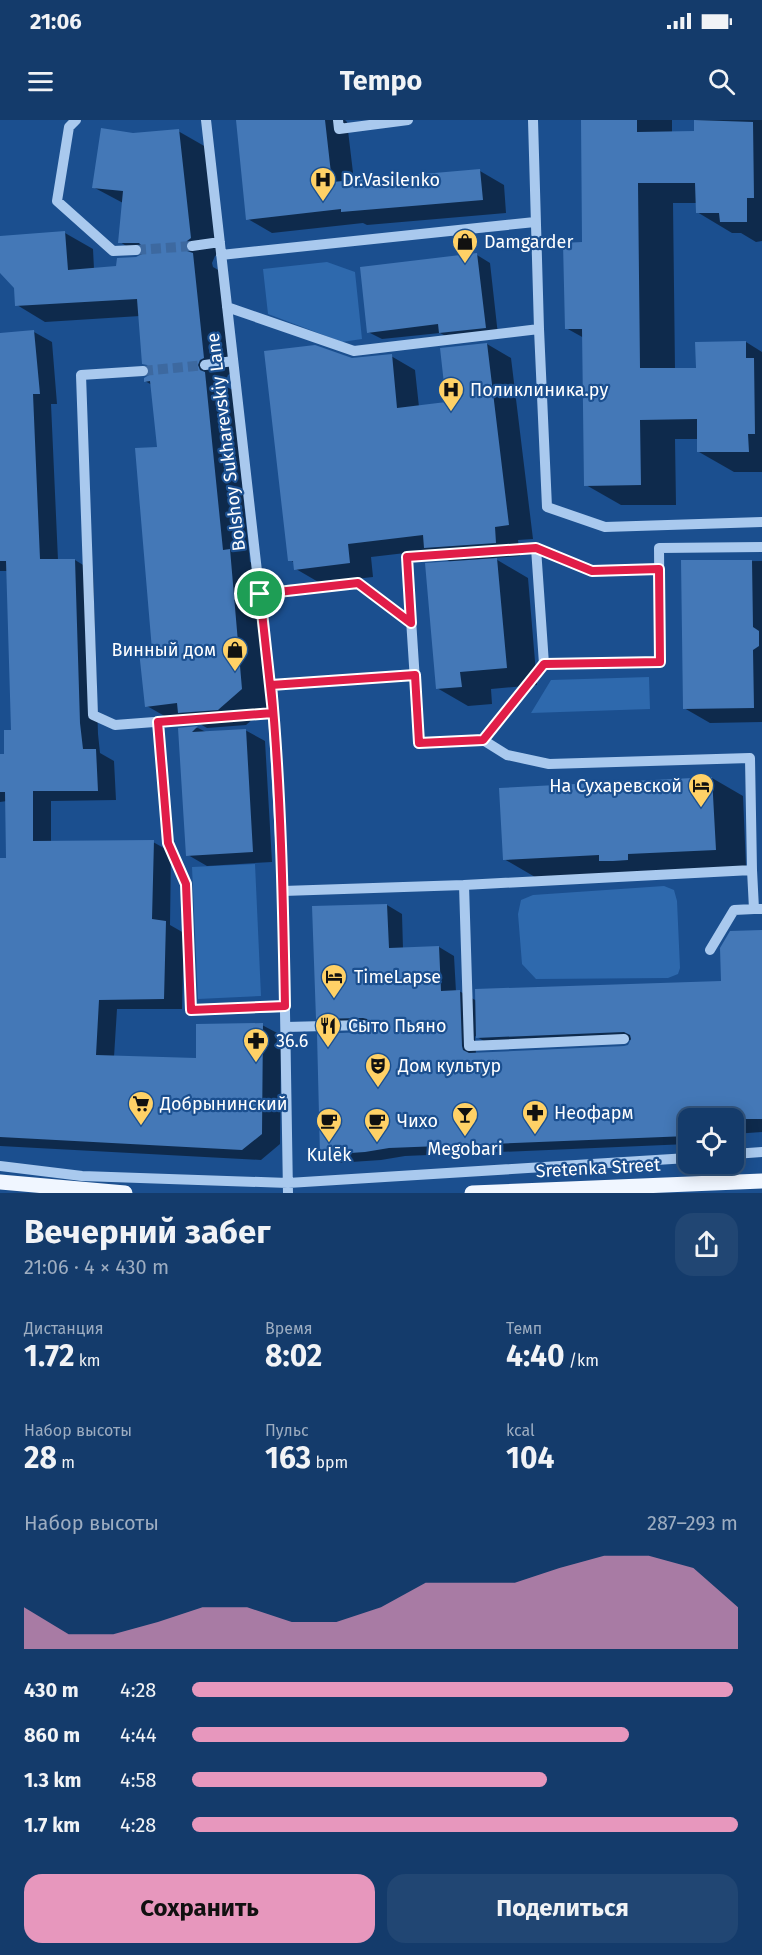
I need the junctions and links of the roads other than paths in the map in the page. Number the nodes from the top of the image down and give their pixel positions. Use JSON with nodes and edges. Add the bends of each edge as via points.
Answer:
{"nodes":[{"id":1,"x":75,"y":120,"type":"edge"},
{"id":2,"x":206,"y":120,"type":"edge"},
{"id":3,"x":338,"y":120,"type":"edge"},
{"id":4,"x":408,"y":120,"type":"edge"},
{"id":5,"x":533,"y":120,"type":"edge"},
{"id":6,"x":535,"y":222,"type":"junction"},
{"id":7,"x":220,"y":242,"type":"junction"},
{"id":8,"x":192,"y":246,"type":"tunnel mouth"},
{"id":9,"x":136,"y":250,"type":"tunnel mouth"},
{"id":10,"x":221,"y":255,"type":"junction"},
{"id":11,"x":227,"y":307,"type":"junction"},
{"id":12,"x":539,"y":329,"type":"junction"},
{"id":13,"x":233,"y":361,"type":"junction"},
{"id":14,"x":205,"y":365,"type":"tunnel mouth"},
{"id":15,"x":143,"y":371,"type":"tunnel mouth"},
{"id":16,"x":762,"y":522,"type":"edge"},
{"id":17,"x":762,"y":547,"type":"edge"},
{"id":18,"x":536,"y":548,"type":"junction"},
{"id":19,"x":659,"y":569,"type":"junction"},
{"id":20,"x":260,"y":594,"type":"junction"},
{"id":21,"x":411,"y":623,"type":"junction"},
{"id":22,"x":544,"y":664,"type":"junction"},
{"id":23,"x":415,"y":675,"type":"junction"},
{"id":24,"x":271,"y":685,"type":"junction"},
{"id":25,"x":273,"y":713,"type":"junction"},
{"id":26,"x":158,"y":722,"type":"junction"},
{"id":27,"x":483,"y":740,"type":"junction"},
{"id":28,"x":753,"y":870,"type":"junction"},
{"id":29,"x":464,"y":885,"type":"junction"},
{"id":30,"x":283,"y":891,"type":"junction"},
{"id":31,"x":758,"y":909,"type":"edge"},
{"id":32,"x":710,"y":950,"type":"dead end"},
{"id":33,"x":285,"y":1006,"type":"junction"},
{"id":34,"x":363,"y":1025,"type":"dead end"},
{"id":35,"x":286,"y":1027,"type":"junction"},
{"id":36,"x":624,"y":1039,"type":"dead end"},
{"id":37,"x":762,"y":1152,"type":"edge"},
{"id":38,"x":744,"y":1154,"type":"edge"},
{"id":39,"x":678,"y":1159,"type":"edge"},
{"id":40,"x":0,"y":1166,"type":"edge"},
{"id":41,"x":762,"y":1181,"type":"edge"},
{"id":42,"x":0,"y":1182,"type":"edge"},
{"id":43,"x":288,"y":1188,"type":"edge"},
{"id":44,"x":570,"y":1191,"type":"edge"},
{"id":45,"x":125,"y":1193,"type":"edge"},
{"id":46,"x":472,"y":1193,"type":"edge"}],
"edges":[{"from":1,"to":9,"type":"street","via":[[69,127],[57,201],[113,251]]},
{"from":2,"to":7,"type":"street","name":"Bolshoy Sukharevskiy Lane"},
{"from":3,"to":4,"type":"street","via":[[339,129]]},
{"from":5,"to":6,"type":"street"},
{"from":6,"to":10,"type":"street"},
{"from":6,"to":12,"type":"street"},
{"from":7,"to":8,"type":"street"},
{"from":7,"to":10,"type":"street","name":"Bolshoy Sukharevskiy Lane"},
{"from":10,"to":11,"type":"street","name":"Bolshoy Sukharevskiy Lane"},
{"from":11,"to":12,"type":"street","via":[[354,351]]},
{"from":11,"to":13,"type":"street","name":"Bolshoy Sukharevskiy Lane"},
{"from":12,"to":16,"type":"street","via":[[547,507],[605,527]]},
{"from":13,"to":14,"type":"street"},
{"from":13,"to":20,"type":"street","name":"Bolshoy Sukharevskiy Lane"},
{"from":15,"to":26,"type":"street","via":[[81,375],[93,715],[115,725]]},
{"from":17,"to":19,"type":"street","via":[[659,548]]},
{"from":18,"to":19,"type":"street","via":[[592,571]]},
{"from":18,"to":21,"type":"street","via":[[407,557]]},
{"from":18,"to":22,"type":"street"},
{"from":19,"to":22,"type":"street","via":[[660,662]]},
{"from":20,"to":21,"type":"street","via":[[358,583]]},
{"from":20,"to":24,"type":"street","name":"Bolshoy Sukharevskiy Lane"},
{"from":21,"to":23,"type":"street"},
{"from":22,"to":27,"type":"street"},
{"from":23,"to":24,"type":"street"},
{"from":23,"to":27,"type":"street","via":[[419,743]]},
{"from":24,"to":25,"type":"street","name":"Bolshoy Sukharevskiy Lane"},
{"from":25,"to":26,"type":"street"},
{"from":25,"to":30,"type":"street","name":"Bolshoy Sukharevskiy Lane"},
{"from":26,"to":33,"type":"street","via":[[168,843],[186,884],[191,1010]]},
{"from":27,"to":28,"type":"street","via":[[507,755],[549,764],[750,758]]},
{"from":28,"to":29,"type":"street"},
{"from":28,"to":31,"type":"street"},
{"from":29,"to":30,"type":"street"},
{"from":29,"to":36,"type":"street","via":[[469,1046]]},
{"from":30,"to":33,"type":"street","name":"Bolshoy Sukharevskiy Lane"},
{"from":31,"to":32,"type":"street","via":[[734,910]]},
{"from":33,"to":35,"type":"street","name":"Bolshoy Sukharevskiy Lane"},
{"from":34,"to":35,"type":"street"},
{"from":35,"to":43,"type":"street","name":"Bolshoy Sukharevskiy Lane"},
{"from":37,"to":38,"type":"street"},
{"from":39,"to":43,"type":"street"},
{"from":40,"to":43,"type":"street","via":[[82,1176]]},
{"from":41,"to":44,"type":"main road","name":"Sretenka Street"},
{"from":42,"to":45,"type":"main road"},
{"from":44,"to":46,"type":"main road","name":"Sretenka Street"}]}
